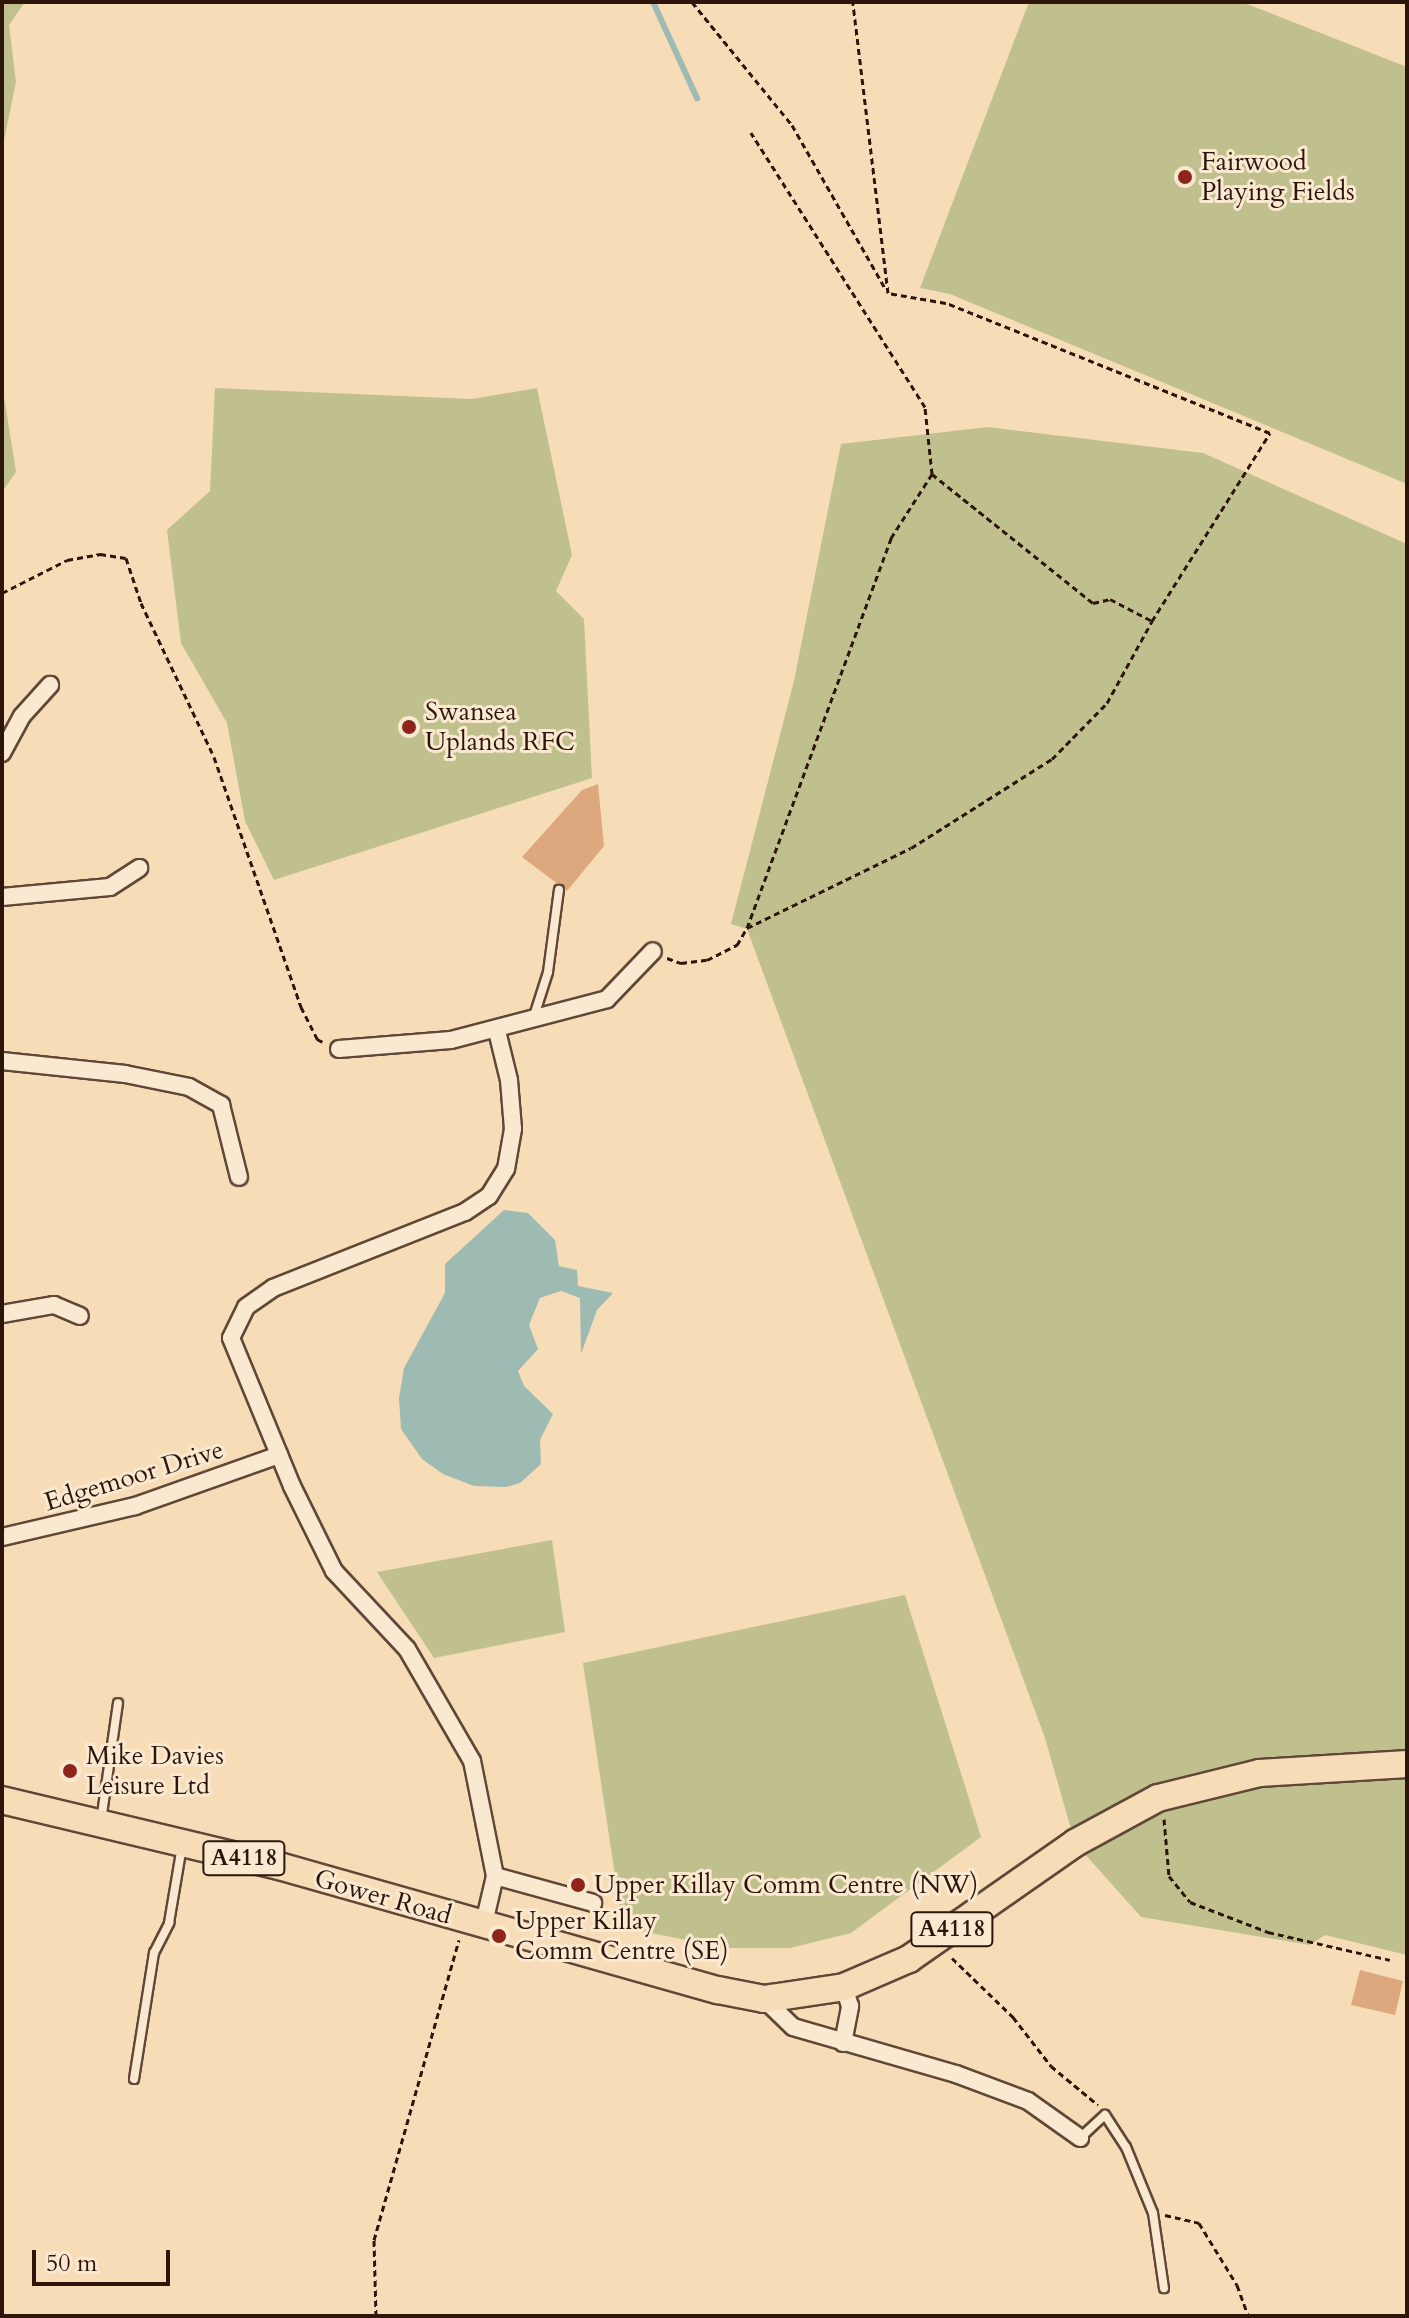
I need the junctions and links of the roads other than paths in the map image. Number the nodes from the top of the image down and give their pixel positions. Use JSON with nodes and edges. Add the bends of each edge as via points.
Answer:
{"nodes":[{"id":1,"x":50,"y":685,"type":"dead end"},
{"id":2,"x":2,"y":753,"type":"edge"},
{"id":3,"x":139,"y":868,"type":"dead end"},
{"id":4,"x":559,"y":890,"type":"dead end"},
{"id":5,"x":2,"y":897,"type":"edge"},
{"id":6,"x":653,"y":951,"type":"road end"},
{"id":7,"x":534,"y":1016,"type":"junction"},
{"id":8,"x":497,"y":1031,"type":"junction"},
{"id":9,"x":339,"y":1049,"type":"road end"},
{"id":10,"x":2,"y":1061,"type":"edge"},
{"id":11,"x":239,"y":1177,"type":"dead end"},
{"id":12,"x":2,"y":1314,"type":"edge"},
{"id":13,"x":80,"y":1316,"type":"dead end"},
{"id":14,"x":279,"y":1455,"type":"junction"},
{"id":15,"x":2,"y":1537,"type":"edge"},
{"id":16,"x":118,"y":1703,"type":"dead end"},
{"id":17,"x":1407,"y":1764,"type":"edge"},
{"id":18,"x":2,"y":1800,"type":"edge"},
{"id":19,"x":101,"y":1825,"type":"junction"},
{"id":20,"x":182,"y":1844,"type":"junction"},
{"id":21,"x":495,"y":1876,"type":"junction"},
{"id":22,"x":593,"y":1903,"type":"dead end"},
{"id":23,"x":474,"y":1922,"type":"junction"},
{"id":24,"x":844,"y":1987,"type":"junction"},
{"id":25,"x":764,"y":1999,"type":"junction"},
{"id":26,"x":843,"y":2043,"type":"junction"},
{"id":27,"x":134,"y":2079,"type":"dead end"},
{"id":28,"x":1080,"y":2138,"type":"joint"},
{"id":29,"x":1164,"y":2288,"type":"dead end"}],
"edges":[{"from":1,"to":2,"type":"street","via":[[22,716]]},
{"from":3,"to":5,"type":"street","via":[[110,887]]},
{"from":4,"to":7,"type":"lane","via":[[548,972]]},
{"from":6,"to":7,"type":"street","via":[[607,999]]},
{"from":7,"to":8,"type":"street"},
{"from":8,"to":9,"type":"street"},
{"from":8,"to":14,"type":"street","via":[[513,1129],[506,1169],[489,1196],[465,1212],[273,1288],[246,1307],[231,1338]]},
{"from":10,"to":11,"type":"street","via":[[125,1074],[189,1087],[221,1105]]},
{"from":12,"to":13,"type":"street","via":[[54,1305]]},
{"from":14,"to":15,"type":"street","name":"Edgemoor Drive","via":[[135,1506]]},
{"from":14,"to":21,"type":"street","via":[[334,1571],[407,1649],[454,1724],[472,1761]]},
{"from":16,"to":19,"type":"lane"},
{"from":17,"to":24,"type":"main road","number":"A4118","via":[[1260,1773],[1158,1798],[1075,1843],[909,1959]]},
{"from":18,"to":19,"type":"main road","name":"Gower Road","number":"A4118"},
{"from":19,"to":20,"type":"main road","name":"Gower Road","number":"A4118"},
{"from":20,"to":23,"type":"main road","name":"Gower Road","number":"A4118"},
{"from":20,"to":27,"type":"lane","via":[[169,1923],[154,1953]]},
{"from":21,"to":22,"type":"street"},
{"from":21,"to":23,"type":"street"},
{"from":23,"to":25,"type":"main road","number":"A4118"},
{"from":24,"to":25,"type":"main road","number":"A4118"},
{"from":24,"to":26,"type":"street","via":[[850,2006]]},
{"from":25,"to":26,"type":"street","via":[[793,2027]]},
{"from":26,"to":28,"type":"street","via":[[956,2074],[1028,2101]]},
{"from":28,"to":29,"type":"lane","via":[[1105,2115],[1126,2147],[1153,2213]]}]}
